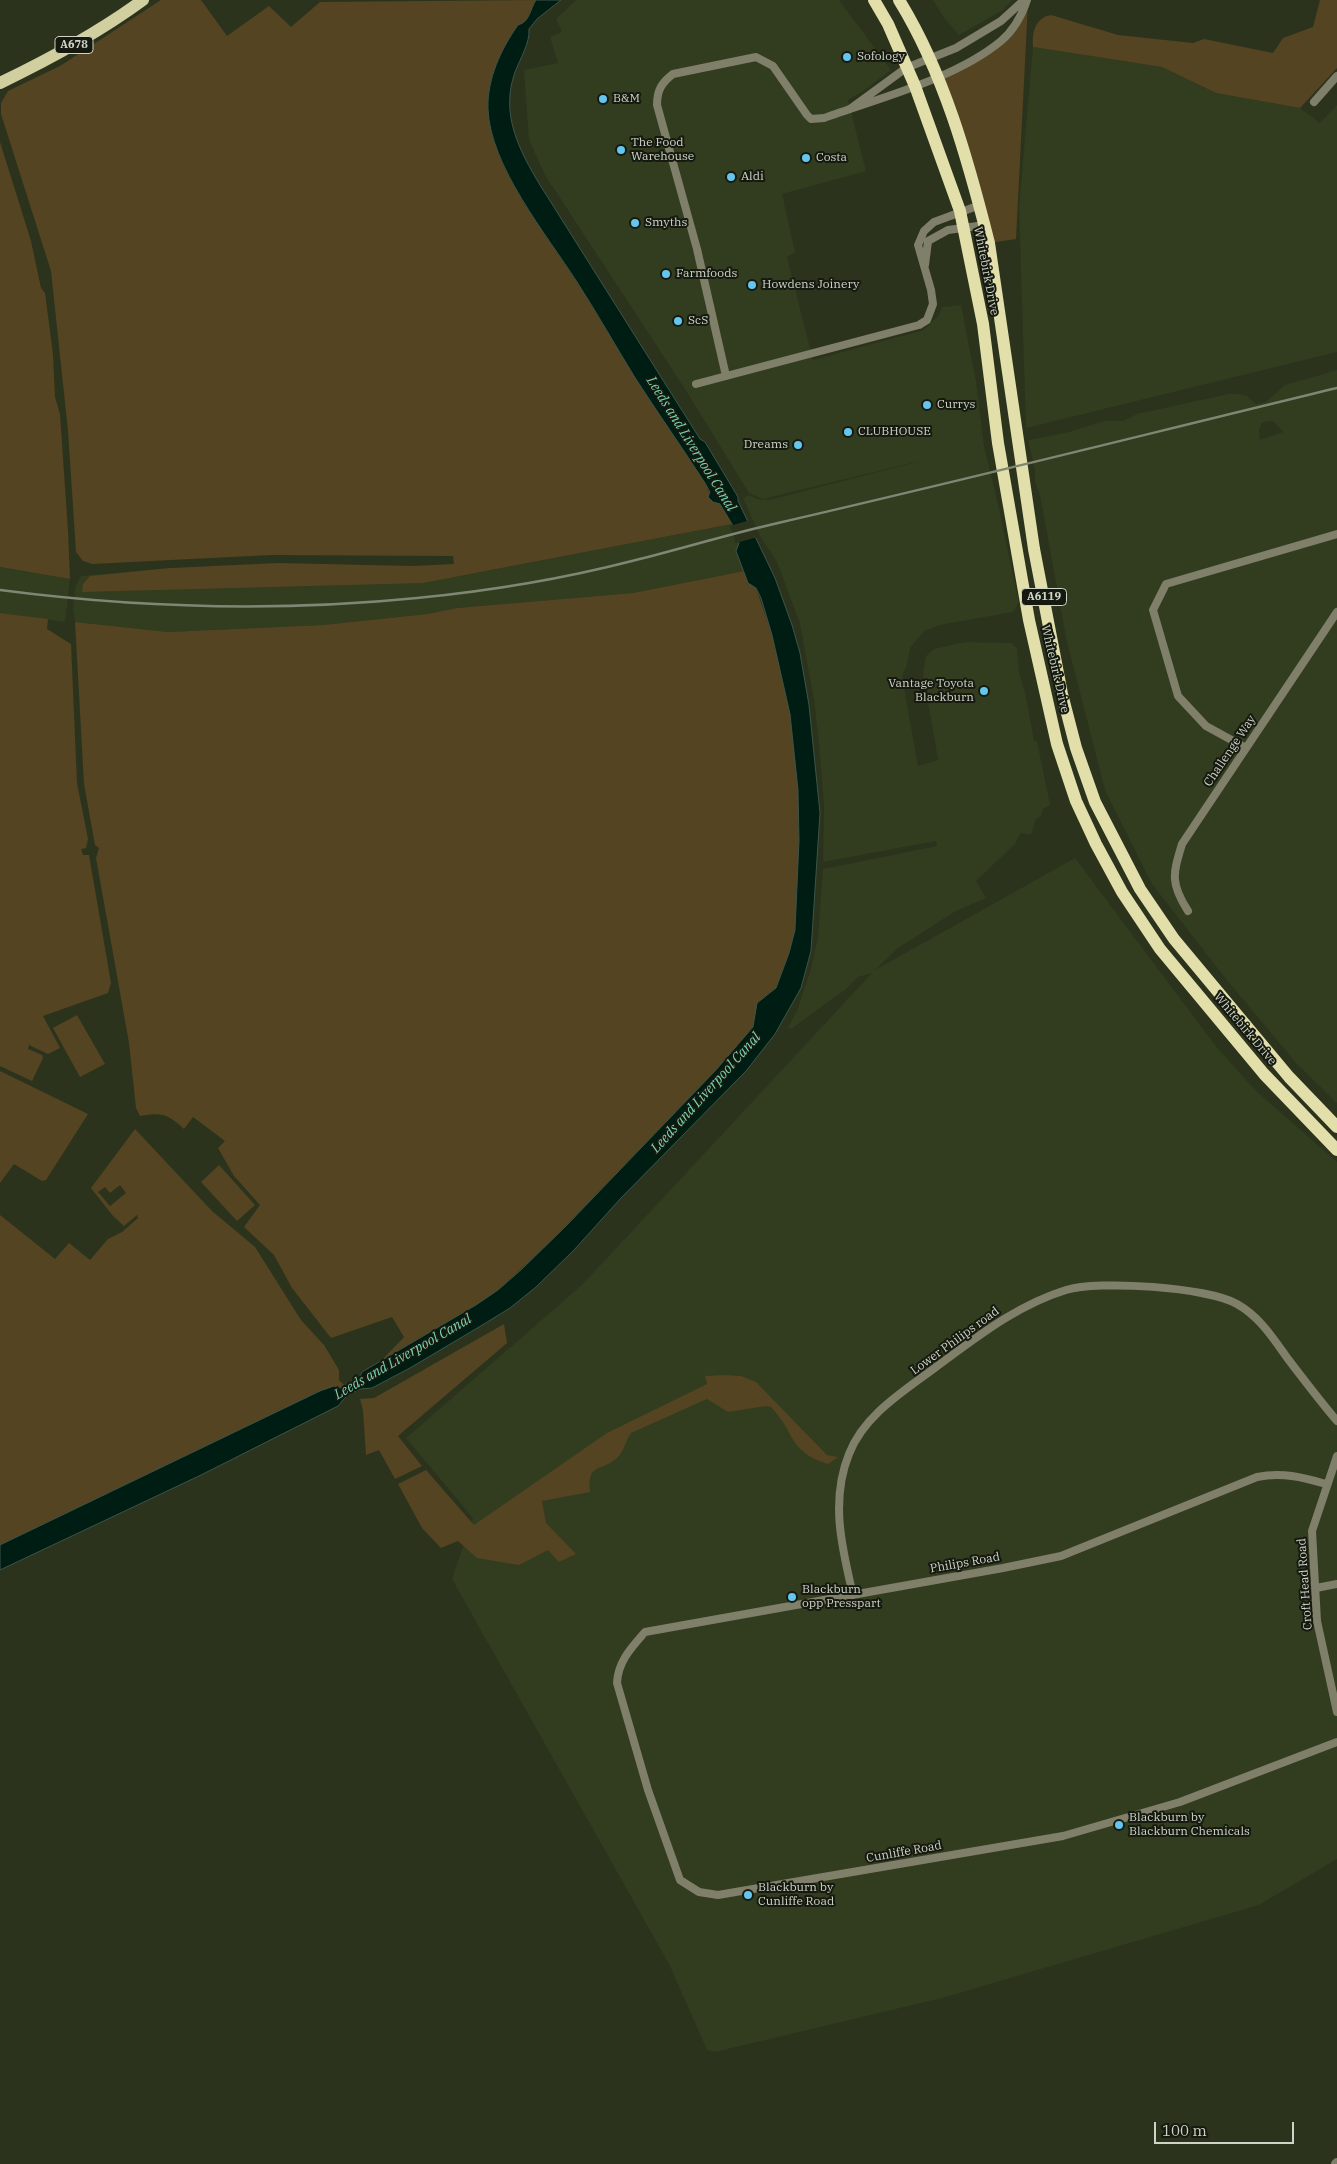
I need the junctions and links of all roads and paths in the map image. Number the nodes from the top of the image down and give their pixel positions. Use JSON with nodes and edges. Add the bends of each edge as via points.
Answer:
{"nodes":[{"id":1,"x":143,"y":0,"type":"edge"},
{"id":2,"x":874,"y":0,"type":"edge"},
{"id":3,"x":899,"y":0,"type":"edge"},
{"id":4,"x":1026,"y":0,"type":"edge"},
{"id":5,"x":931,"y":60,"type":"junction"},
{"id":6,"x":906,"y":68,"type":"junction"},
{"id":7,"x":938,"y":76,"type":"junction"},
{"id":8,"x":1337,"y":76,"type":"edge"},
{"id":9,"x":0,"y":83,"type":"edge"},
{"id":10,"x":915,"y":86,"type":"junction"},
{"id":11,"x":1314,"y":102,"type":"dead end"},
{"id":12,"x":848,"y":110,"type":"junction"},
{"id":13,"x":980,"y":205,"type":"junction"},
{"id":14,"x":960,"y":211,"type":"junction"},
{"id":15,"x":985,"y":225,"type":"junction"},
{"id":16,"x":964,"y":228,"type":"junction"},
{"id":17,"x":924,"y":267,"type":"junction"},
{"id":18,"x":726,"y":376,"type":"junction"},
{"id":19,"x":696,"y":384,"type":"dead end"},
{"id":20,"x":1337,"y":534,"type":"edge"},
{"id":21,"x":1337,"y":612,"type":"edge"},
{"id":22,"x":1246,"y":748,"type":"junction"},
{"id":23,"x":1188,"y":911,"type":"dead end"},
{"id":24,"x":1337,"y":1127,"type":"edge"},
{"id":25,"x":1337,"y":1150,"type":"edge"},
{"id":26,"x":1337,"y":1421,"type":"edge"},
{"id":27,"x":1337,"y":1456,"type":"edge"},
{"id":28,"x":1326,"y":1484,"type":"junction"},
{"id":29,"x":1337,"y":1584,"type":"edge"},
{"id":30,"x":1316,"y":1588,"type":"junction"},
{"id":31,"x":853,"y":1595,"type":"junction"},
{"id":32,"x":618,"y":1674,"type":"joint"},
{"id":33,"x":1337,"y":1712,"type":"edge"},
{"id":34,"x":1337,"y":1742,"type":"edge"}],
"edges":[{"from":1,"to":9,"type":"main road","number":"A678","via":[[56,56]]},
{"from":2,"to":6,"type":"highway","name":"Whitebirk Drive","number":"A6119"},
{"from":3,"to":5,"type":"highway","name":"Whitebirk Drive","number":"A6119"},
{"from":4,"to":5,"type":"street","via":[[1001,22]]},
{"from":4,"to":7,"type":"street","via":[[1022,16],[1002,41]]},
{"from":5,"to":6,"type":"street"},
{"from":5,"to":7,"type":"highway","name":"Whitebirk Drive","number":"A6119"},
{"from":6,"to":10,"type":"highway","name":"Whitebirk Drive","number":"A6119"},
{"from":6,"to":12,"type":"street"},
{"from":7,"to":10,"type":"street"},
{"from":7,"to":13,"type":"highway","name":"Whitebirk Drive","number":"A6119"},
{"from":8,"to":11,"type":"street"},
{"from":10,"to":12,"type":"street"},
{"from":10,"to":14,"type":"highway","name":"Whitebirk Drive","number":"A6119"},
{"from":12,"to":18,"type":"street","via":[[811,119],[773,66],[756,56],[672,74],[663,82],[657,95]]},
{"from":13,"to":14,"type":"street"},
{"from":13,"to":15,"type":"highway","name":"Whitebirk Drive","number":"A6119"},
{"from":14,"to":16,"type":"highway","name":"Whitebirk Drive","number":"A6119"},
{"from":14,"to":17,"type":"street","via":[[934,222],[924,231],[918,245]]},
{"from":15,"to":16,"type":"street"},
{"from":15,"to":24,"type":"highway","name":"Whitebirk Drive","number":"A6119","via":[[998,290],[1034,549],[1062,694],[1076,748],[1096,802],[1140,889],[1174,939],[1289,1077]]},
{"from":16,"to":17,"type":"street","via":[[948,230],[928,242]]},
{"from":16,"to":25,"type":"highway","name":"Whitebirk Drive","number":"A6119","via":[[983,324],[998,443],[1030,620],[1057,744],[1076,801],[1122,892],[1160,949],[1264,1074]]},
{"from":17,"to":18,"type":"street","via":[[933,304],[927,320],[919,325]]},
{"from":18,"to":19,"type":"street"},
{"from":20,"to":22,"type":"street","via":[[1166,584],[1153,610],[1178,696],[1206,726]]},
{"from":21,"to":22,"type":"street","name":"Challenge Way"},
{"from":22,"to":23,"type":"street","name":"Challenge Way","via":[[1182,844],[1174,870],[1176,892]]},
{"from":26,"to":31,"type":"street","name":"Lower Philips road","via":[[1263,1324],[1237,1303],[1203,1292],[1124,1286],[1066,1290],[996,1323],[888,1404],[857,1438],[843,1474],[838,1504],[842,1547]]},
{"from":27,"to":28,"type":"street","name":"Croft Head Road"},
{"from":28,"to":30,"type":"street","name":"Croft Head Road","via":[[1312,1531]]},
{"from":28,"to":31,"type":"street","name":"Philips Road","via":[[1283,1474],[1256,1477],[1061,1556]]},
{"from":29,"to":30,"type":"street"},
{"from":30,"to":33,"type":"street","name":"Croft Head Road","via":[[1317,1621]]},
{"from":31,"to":32,"type":"street","name":"Philips Road","via":[[645,1632],[625,1654]]},
{"from":32,"to":34,"type":"street","name":"Cunliffe Road","via":[[619,1692],[648,1790],[680,1880],[707,1894],[718,1895],[1063,1836],[1180,1802]]}]}
